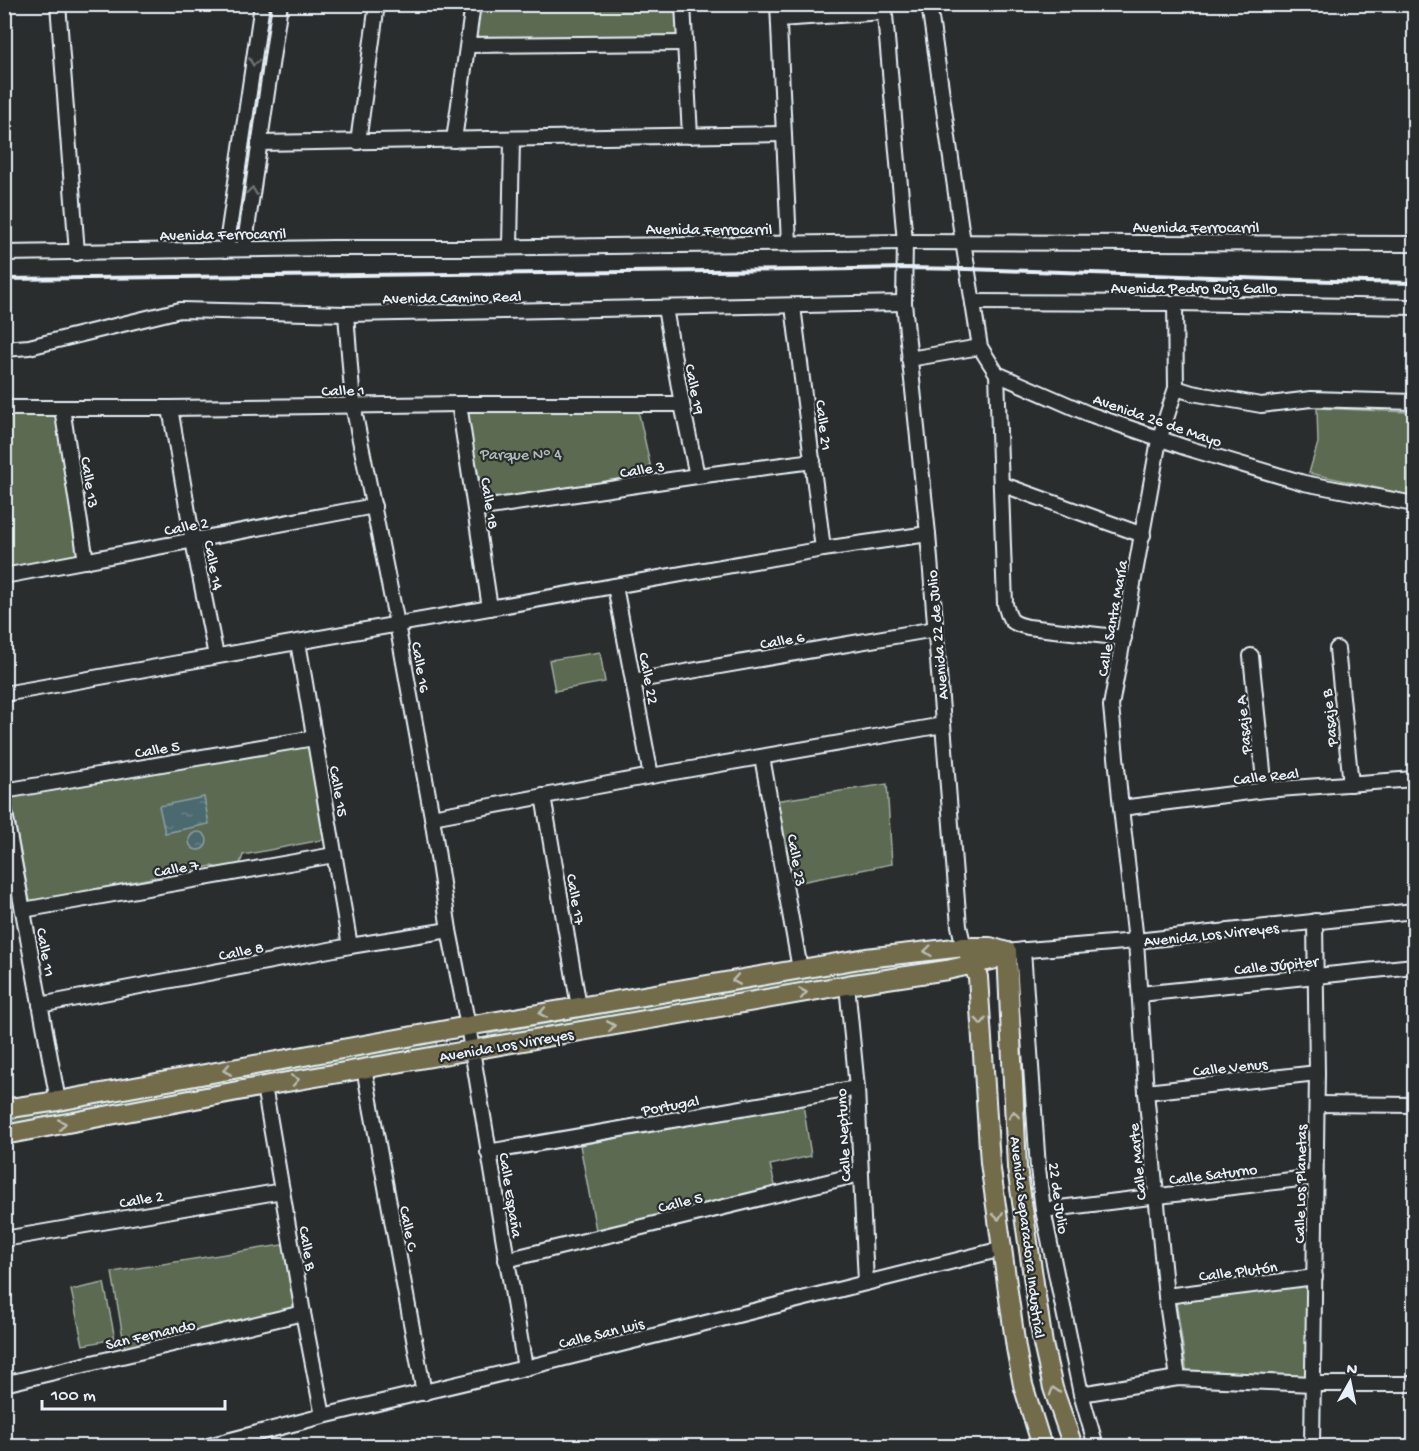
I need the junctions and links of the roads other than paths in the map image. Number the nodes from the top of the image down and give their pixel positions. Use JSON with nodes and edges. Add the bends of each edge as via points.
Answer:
{"nodes":[{"id":1,"x":58,"y":4,"type":"edge"},
{"id":2,"x":262,"y":4,"type":"edge"},
{"id":3,"x":279,"y":4,"type":"edge"},
{"id":4,"x":377,"y":4,"type":"edge"},
{"id":5,"x":473,"y":4,"type":"edge"},
{"id":6,"x":683,"y":4,"type":"edge"},
{"id":7,"x":929,"y":4,"type":"edge"},
{"id":8,"x":884,"y":8,"type":"edge"},
{"id":9,"x":778,"y":12,"type":"edge"},
{"id":10,"x":685,"y":44,"type":"junction"},
{"id":11,"x":468,"y":45,"type":"junction"},
{"id":12,"x":784,"y":134,"type":"junction"},
{"id":13,"x":690,"y":136,"type":"junction"},
{"id":14,"x":512,"y":139,"type":"junction"},
{"id":15,"x":454,"y":140,"type":"junction"},
{"id":16,"x":358,"y":142,"type":"junction"},
{"id":17,"x":259,"y":143,"type":"junction"},
{"id":18,"x":963,"y":241,"type":"junction"},
{"id":19,"x":905,"y":242,"type":"junction"},
{"id":20,"x":789,"y":244,"type":"junction"},
{"id":21,"x":1414,"y":244,"type":"edge"},
{"id":22,"x":510,"y":247,"type":"junction"},
{"id":23,"x":244,"y":249,"type":"junction"},
{"id":24,"x":226,"y":250,"type":"junction"},
{"id":25,"x":4,"y":253,"type":"edge"},
{"id":26,"x":77,"y":253,"type":"junction"},
{"id":27,"x":973,"y":302,"type":"junction"},
{"id":28,"x":904,"y":303,"type":"junction"},
{"id":29,"x":1174,"y":303,"type":"junction"},
{"id":30,"x":793,"y":306,"type":"junction"},
{"id":31,"x":1414,"y":307,"type":"edge"},
{"id":32,"x":665,"y":308,"type":"junction"},
{"id":33,"x":346,"y":314,"type":"junction"},
{"id":34,"x":980,"y":347,"type":"junction"},
{"id":35,"x":4,"y":349,"type":"edge"},
{"id":36,"x":909,"y":359,"type":"junction"},
{"id":37,"x":997,"y":374,"type":"junction"},
{"id":38,"x":1176,"y":388,"type":"junction"},
{"id":39,"x":1414,"y":402,"type":"edge"},
{"id":40,"x":459,"y":404,"type":"junction"},
{"id":41,"x":682,"y":404,"type":"junction"},
{"id":42,"x":353,"y":405,"type":"junction"},
{"id":43,"x":4,"y":408,"type":"edge"},
{"id":44,"x":62,"y":408,"type":"junction"},
{"id":45,"x":170,"y":408,"type":"junction"},
{"id":46,"x":1159,"y":440,"type":"junction"},
{"id":47,"x":813,"y":460,"type":"junction"},
{"id":48,"x":697,"y":476,"type":"junction"},
{"id":49,"x":1001,"y":484,"type":"junction"},
{"id":50,"x":1414,"y":504,"type":"edge"},
{"id":51,"x":374,"y":506,"type":"junction"},
{"id":52,"x":476,"y":509,"type":"junction"},
{"id":53,"x":928,"y":534,"type":"junction"},
{"id":54,"x":1143,"y":535,"type":"junction"},
{"id":55,"x":193,"y":541,"type":"junction"},
{"id":56,"x":823,"y":549,"type":"junction"},
{"id":57,"x":86,"y":561,"type":"junction"},
{"id":58,"x":4,"y":576,"type":"edge"},
{"id":59,"x":615,"y":586,"type":"junction"},
{"id":60,"x":490,"y":608,"type":"junction"},
{"id":61,"x":397,"y":624,"type":"junction"},
{"id":62,"x":936,"y":629,"type":"junction"},
{"id":63,"x":1124,"y":638,"type":"junction"},
{"id":64,"x":298,"y":642,"type":"junction"},
{"id":65,"x":1337,"y":649,"type":"dead end"},
{"id":66,"x":216,"y":656,"type":"junction"},
{"id":67,"x":1251,"y":656,"type":"dead end"},
{"id":68,"x":633,"y":681,"type":"junction"},
{"id":69,"x":4,"y":694,"type":"edge"},
{"id":70,"x":943,"y":725,"type":"junction"},
{"id":71,"x":314,"y":738,"type":"junction"},
{"id":72,"x":762,"y":757,"type":"junction"},
{"id":73,"x":651,"y":776,"type":"junction"},
{"id":74,"x":1414,"y":779,"type":"edge"},
{"id":75,"x":1351,"y":784,"type":"junction"},
{"id":76,"x":1265,"y":790,"type":"junction"},
{"id":77,"x":4,"y":791,"type":"edge"},
{"id":78,"x":543,"y":796,"type":"junction"},
{"id":79,"x":4,"y":808,"type":"edge"},
{"id":80,"x":1121,"y":808,"type":"junction"},
{"id":81,"x":432,"y":817,"type":"junction"},
{"id":82,"x":334,"y":855,"type":"junction"},
{"id":83,"x":23,"y":910,"type":"junction"},
{"id":84,"x":1414,"y":911,"type":"edge"},
{"id":85,"x":1315,"y":921,"type":"junction"},
{"id":86,"x":449,"y":930,"type":"junction"},
{"id":87,"x":1136,"y":941,"type":"junction"},
{"id":88,"x":350,"y":946,"type":"junction"},
{"id":89,"x":964,"y":947,"type":"junction"},
{"id":90,"x":1015,"y":951,"type":"junction"},
{"id":91,"x":973,"y":964,"type":"junction"},
{"id":92,"x":1414,"y":966,"type":"edge"},
{"id":93,"x":800,"y":969,"type":"junction"},
{"id":94,"x":1316,"y":976,"type":"junction"},
{"id":95,"x":847,"y":985,"type":"junction"},
{"id":96,"x":1140,"y":994,"type":"junction"},
{"id":97,"x":40,"y":1005,"type":"junction"},
{"id":98,"x":579,"y":1007,"type":"junction"},
{"id":99,"x":468,"y":1026,"type":"junction"},
{"id":100,"x":471,"y":1050,"type":"junction"},
{"id":101,"x":364,"y":1068,"type":"junction"},
{"id":102,"x":1317,"y":1073,"type":"junction"},
{"id":103,"x":264,"y":1086,"type":"junction"},
{"id":104,"x":857,"y":1089,"type":"junction"},
{"id":105,"x":1146,"y":1092,"type":"junction"},
{"id":106,"x":58,"y":1101,"type":"junction"},
{"id":107,"x":1317,"y":1104,"type":"junction"},
{"id":108,"x":1414,"y":1105,"type":"edge"},
{"id":109,"x":4,"y":1109,"type":"edge"},
{"id":110,"x":4,"y":1135,"type":"edge"},
{"id":111,"x":488,"y":1152,"type":"junction"},
{"id":112,"x":860,"y":1174,"type":"junction"},
{"id":113,"x":1316,"y":1177,"type":"junction"},
{"id":114,"x":282,"y":1191,"type":"junction"},
{"id":115,"x":1156,"y":1196,"type":"junction"},
{"id":116,"x":1043,"y":1210,"type":"junction"},
{"id":117,"x":4,"y":1239,"type":"edge"},
{"id":118,"x":1002,"y":1249,"type":"junction"},
{"id":119,"x":506,"y":1260,"type":"junction"},
{"id":120,"x":1315,"y":1277,"type":"junction"},
{"id":121,"x":866,"y":1283,"type":"junction"},
{"id":122,"x":1166,"y":1296,"type":"junction"},
{"id":123,"x":303,"y":1313,"type":"junction"},
{"id":124,"x":525,"y":1368,"type":"junction"},
{"id":125,"x":1178,"y":1378,"type":"junction"},
{"id":126,"x":4,"y":1384,"type":"edge"},
{"id":127,"x":1313,"y":1384,"type":"junction"},
{"id":128,"x":1414,"y":1384,"type":"edge"},
{"id":129,"x":424,"y":1393,"type":"junction"},
{"id":130,"x":1081,"y":1394,"type":"junction"},
{"id":131,"x":323,"y":1416,"type":"junction"},
{"id":132,"x":4,"y":1441,"type":"edge"},
{"id":133,"x":5,"y":1446,"type":"edge"},
{"id":134,"x":208,"y":1446,"type":"edge"},
{"id":135,"x":1042,"y":1446,"type":"edge"},
{"id":136,"x":1073,"y":1446,"type":"edge"},
{"id":137,"x":1096,"y":1446,"type":"edge"},
{"id":138,"x":1312,"y":1446,"type":"edge"}],
"edges":[{"from":1,"to":26,"type":"street"},
{"from":2,"to":24,"type":"street","one_way":true},
{"from":3,"to":17,"type":"street"},
{"from":4,"to":16,"type":"street"},
{"from":5,"to":11,"type":"street"},
{"from":6,"to":10,"type":"street"},
{"from":7,"to":18,"type":"street"},
{"from":8,"to":9,"type":"street"},
{"from":8,"to":19,"type":"street","name":"Avenida 22 de Julio"},
{"from":9,"to":12,"type":"street"},
{"from":10,"to":11,"type":"street"},
{"from":10,"to":13,"type":"street"},
{"from":11,"to":15,"type":"street"},
{"from":12,"to":13,"type":"street"},
{"from":12,"to":20,"type":"street"},
{"from":13,"to":14,"type":"street"},
{"from":14,"to":15,"type":"street"},
{"from":14,"to":22,"type":"street"},
{"from":15,"to":16,"type":"street"},
{"from":16,"to":17,"type":"street"},
{"from":23,"to":17,"type":"street","one_way":true},
{"from":18,"to":19,"type":"street","name":"Avenida Ferrocarril"},
{"from":18,"to":21,"type":"street","name":"Avenida Ferrocarril"},
{"from":18,"to":27,"type":"street"},
{"from":19,"to":20,"type":"street","name":"Avenida Ferrocarril"},
{"from":19,"to":28,"type":"street","name":"Avenida 22 de Julio"},
{"from":20,"to":22,"type":"street","name":"Avenida Ferrocarril"},
{"from":22,"to":23,"type":"street","name":"Avenida Ferrocarril"},
{"from":23,"to":24,"type":"street","name":"Avenida Ferrocarril"},
{"from":24,"to":26,"type":"street","name":"Avenida Ferrocarril"},
{"from":25,"to":26,"type":"street","name":"Avenida Ferrocarril"},
{"from":27,"to":29,"type":"street","name":"Avenida Pedro Ruiz Gallo"},
{"from":27,"to":34,"type":"street"},
{"from":28,"to":30,"type":"street","name":"Avenida Camino Real"},
{"from":28,"to":36,"type":"street","name":"Avenida 22 de Julio"},
{"from":29,"to":31,"type":"street","name":"Avenida Pedro Ruiz Gallo"},
{"from":29,"to":38,"type":"street","name":"Calle Santa María"},
{"from":30,"to":32,"type":"street","name":"Avenida Camino Real"},
{"from":30,"to":47,"type":"street","name":"Calle 21"},
{"from":32,"to":33,"type":"street","name":"Avenida Camino Real"},
{"from":32,"to":41,"type":"street","name":"Calle 19"},
{"from":33,"to":35,"type":"street","name":"Avenida Camino Real","via":[[180,310],[29,347]]},
{"from":33,"to":42,"type":"street","name":"Calle 16"},
{"from":34,"to":36,"type":"street"},
{"from":34,"to":37,"type":"street"},
{"from":36,"to":53,"type":"street","name":"Avenida 22 de Julio"},
{"from":37,"to":46,"type":"street","name":"Avenida 26 de Mayo"},
{"from":37,"to":49,"type":"street"},
{"from":38,"to":39,"type":"street","via":[[1261,405],[1311,399]]},
{"from":38,"to":46,"type":"street","name":"Calle Santa María"},
{"from":40,"to":41,"type":"street","name":"Calle 1"},
{"from":40,"to":42,"type":"street","name":"Calle 1"},
{"from":40,"to":52,"type":"street","name":"Calle 18"},
{"from":41,"to":48,"type":"street","name":"Calle 19"},
{"from":42,"to":45,"type":"street","name":"Calle 1"},
{"from":42,"to":51,"type":"street","name":"Calle 16"},
{"from":43,"to":44,"type":"street","name":"Calle 1"},
{"from":44,"to":45,"type":"street","name":"Calle 1"},
{"from":44,"to":57,"type":"street","name":"Calle 13"},
{"from":45,"to":55,"type":"street","name":"Calle 14"},
{"from":46,"to":50,"type":"street","name":"Avenida 26 de Mayo","via":[[1304,483]]},
{"from":46,"to":54,"type":"street","name":"Calle Santa María"},
{"from":47,"to":48,"type":"street","name":"Calle 3"},
{"from":47,"to":56,"type":"street","name":"Calle 21"},
{"from":48,"to":52,"type":"street","name":"Calle 3"},
{"from":49,"to":54,"type":"street"},
{"from":49,"to":63,"type":"street","via":[[1005,604],[1009,619],[1028,627]]},
{"from":51,"to":55,"type":"street","name":"Calle 2"},
{"from":51,"to":61,"type":"street","name":"Calle 16"},
{"from":52,"to":60,"type":"street","name":"Calle 18"},
{"from":53,"to":56,"type":"street"},
{"from":53,"to":62,"type":"street","name":"Avenida 22 de Julio"},
{"from":54,"to":63,"type":"street","name":"Calle Santa María"},
{"from":55,"to":57,"type":"street","name":"Calle 2"},
{"from":55,"to":66,"type":"street","name":"Calle 14"},
{"from":56,"to":59,"type":"street"},
{"from":57,"to":58,"type":"street","name":"Calle 2"},
{"from":59,"to":60,"type":"street"},
{"from":59,"to":68,"type":"street","name":"Calle 22"},
{"from":60,"to":61,"type":"street"},
{"from":61,"to":64,"type":"street"},
{"from":61,"to":81,"type":"street","name":"Calle 16"},
{"from":62,"to":68,"type":"street","name":"Calle 6"},
{"from":62,"to":70,"type":"street","name":"Avenida 22 de Julio"},
{"from":63,"to":80,"type":"street","name":"Calle Santa María","via":[[1111,706]]},
{"from":64,"to":66,"type":"street"},
{"from":64,"to":71,"type":"street","name":"Calle 15"},
{"from":65,"to":75,"type":"street","name":"Pasaje B"},
{"from":66,"to":69,"type":"street"},
{"from":67,"to":76,"type":"street","name":"Pasaje A"},
{"from":68,"to":73,"type":"street","name":"Calle 22"},
{"from":70,"to":72,"type":"street"},
{"from":70,"to":89,"type":"street","name":"Avenida 22 de Julio","via":[[959,926]]},
{"from":71,"to":77,"type":"street","name":"Calle 5"},
{"from":71,"to":82,"type":"street","name":"Calle 15"},
{"from":72,"to":73,"type":"street"},
{"from":72,"to":93,"type":"street","name":"Calle 23"},
{"from":73,"to":78,"type":"street"},
{"from":74,"to":75,"type":"street","name":"Calle Real"},
{"from":75,"to":76,"type":"street","name":"Calle Real"},
{"from":76,"to":80,"type":"street","name":"Calle Real"},
{"from":78,"to":81,"type":"street"},
{"from":78,"to":98,"type":"street","name":"Calle 17"},
{"from":79,"to":83,"type":"street","name":"Calle 11"},
{"from":80,"to":87,"type":"street","name":"Calle Santa María"},
{"from":81,"to":86,"type":"street","name":"Calle 16"},
{"from":82,"to":83,"type":"street","name":"Calle 7"},
{"from":82,"to":88,"type":"street","name":"Calle 15"},
{"from":83,"to":97,"type":"street","name":"Calle 11"},
{"from":84,"to":85,"type":"street","name":"Avenida Los Virreyes"},
{"from":85,"to":87,"type":"street","name":"Avenida Los Virreyes"},
{"from":85,"to":94,"type":"street","name":"Calle Los Planetas"},
{"from":86,"to":88,"type":"street","name":"Calle 8"},
{"from":86,"to":99,"type":"street","name":"Calle 16"},
{"from":87,"to":90,"type":"street","name":"Avenida Los Virreyes"},
{"from":87,"to":96,"type":"street","name":"Calle Marte"},
{"from":88,"to":97,"type":"street","name":"Calle 8"},
{"from":89,"to":90,"type":"main road","name":"Avenida Los Virreyes"},
{"from":89,"to":91,"type":"main road","name":"Avenida 22 de Julio"},
{"from":89,"to":93,"type":"main road","name":"Avenida Los Virreyes","one_way":true},
{"from":90,"to":91,"type":"main road","name":"Avenida Los Virreyes"},
{"from":90,"to":116,"type":"street","name":"22 de Julio"},
{"from":136,"to":90,"type":"main road","name":"Avenida Separadora Industrial","one_way":true,"via":[[1043,1344],[1017,1168]]},
{"from":91,"to":95,"type":"main road","name":"Avenida Los Virreyes"},
{"from":91,"to":118,"type":"main road","name":"Avenida Separadora Industrial","one_way":true,"via":[[978,977],[990,1162]]},
{"from":92,"to":94,"type":"street","name":"Calle Júpiter"},
{"from":93,"to":98,"type":"main road","name":"Avenida Los Virreyes","one_way":true},
{"from":94,"to":96,"type":"street","name":"Calle Júpiter"},
{"from":94,"to":102,"type":"street","name":"Calle Los Planetas"},
{"from":100,"to":95,"type":"main road","name":"Avenida Los Virreyes","one_way":true},
{"from":95,"to":104,"type":"street","name":"Calle Neptuno"},
{"from":96,"to":105,"type":"street","name":"Calle Marte"},
{"from":97,"to":106,"type":"street","name":"Calle 11"},
{"from":98,"to":99,"type":"main road","name":"Avenida Los Virreyes","one_way":true},
{"from":99,"to":100,"type":"street","name":"Calle España"},
{"from":99,"to":106,"type":"main road","name":"Avenida Los Virreyes","one_way":true},
{"from":100,"to":101,"type":"main road","name":"Avenida Los Virreyes"},
{"from":100,"to":111,"type":"street","name":"Calle España"},
{"from":103,"to":101,"type":"main road","name":"Avenida Los Virreyes","one_way":true},
{"from":101,"to":129,"type":"street","name":"Calle C"},
{"from":102,"to":105,"type":"street","name":"Calle Venus"},
{"from":102,"to":107,"type":"street","name":"Calle Los Planetas"},
{"from":110,"to":103,"type":"main road","name":"Avenida Los Virreyes","one_way":true},
{"from":103,"to":114,"type":"street","name":"Calle B"},
{"from":104,"to":111,"type":"street","name":"Portugal"},
{"from":104,"to":112,"type":"street","name":"Calle Neptuno"},
{"from":105,"to":115,"type":"street","name":"Calle Marte"},
{"from":106,"to":109,"type":"main road","name":"Avenida Los Virreyes"},
{"from":107,"to":108,"type":"street"},
{"from":107,"to":113,"type":"street","name":"Calle Los Planetas"},
{"from":111,"to":119,"type":"street","name":"Calle España"},
{"from":112,"to":119,"type":"street","name":"Calle 5"},
{"from":112,"to":121,"type":"street","name":"Calle Neptuno"},
{"from":113,"to":115,"type":"street","name":"Calle Saturno"},
{"from":113,"to":120,"type":"street","name":"Calle Los Planetas"},
{"from":114,"to":117,"type":"street","name":"Calle 2"},
{"from":114,"to":123,"type":"street","name":"Calle B"},
{"from":115,"to":116,"type":"street","name":"Calle Saturno"},
{"from":115,"to":122,"type":"street","name":"Calle Marte"},
{"from":116,"to":130,"type":"street","name":"22 de Julio"},
{"from":118,"to":121,"type":"street","name":"Calle San Luis"},
{"from":118,"to":135,"type":"main road","name":"Avenida Separadora Industrial","via":[[1023,1385]]},
{"from":119,"to":124,"type":"street","name":"Calle España"},
{"from":120,"to":122,"type":"street","name":"Calle Plutón"},
{"from":120,"to":127,"type":"street","name":"Calle Los Planetas"},
{"from":121,"to":124,"type":"street","name":"Calle San Luis"},
{"from":122,"to":125,"type":"street","name":"Calle Marte"},
{"from":123,"to":126,"type":"street","name":"San Fernando"},
{"from":123,"to":131,"type":"street","name":"Calle B"},
{"from":124,"to":129,"type":"street","name":"Calle San Luis"},
{"from":125,"to":127,"type":"street"},
{"from":125,"to":130,"type":"street"},
{"from":127,"to":128,"type":"street"},
{"from":127,"to":138,"type":"street","name":"Calle Los Planetas"},
{"from":129,"to":131,"type":"street","name":"Calle San Luis"},
{"from":130,"to":137,"type":"street","name":"22 de Julio"},
{"from":131,"to":134,"type":"street","name":"Calle San Luis"},
{"from":132,"to":133,"type":"street"}]}
